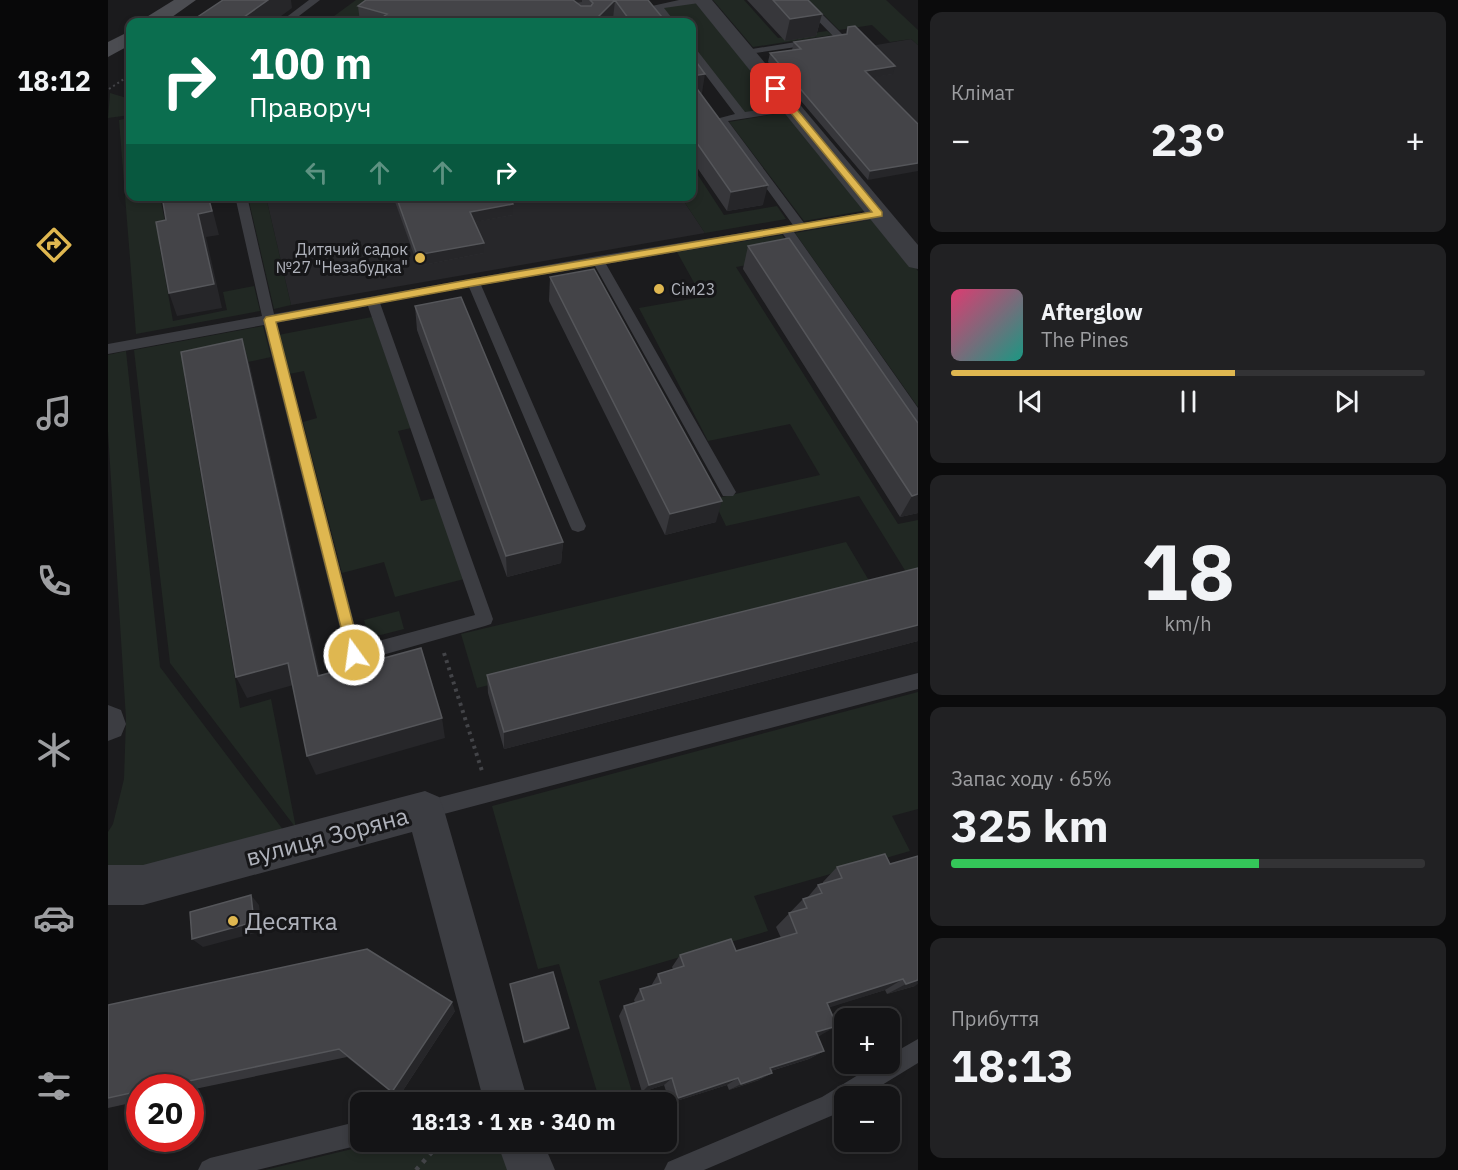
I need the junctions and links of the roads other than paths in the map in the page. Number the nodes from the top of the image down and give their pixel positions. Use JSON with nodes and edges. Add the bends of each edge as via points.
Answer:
{"nodes":[{"id":1,"x":187,"y":0,"type":"edge"},
{"id":2,"x":315,"y":0,"type":"edge"},
{"id":3,"x":646,"y":0,"type":"edge"},
{"id":4,"x":700,"y":0,"type":"edge"},
{"id":5,"x":803,"y":0,"type":"edge"},
{"id":6,"x":657,"y":6,"type":"junction"},
{"id":7,"x":158,"y":18,"type":"edge"},
{"id":8,"x":294,"y":18,"type":"edge"},
{"id":9,"x":667,"y":18,"type":"edge"},
{"id":10,"x":126,"y":40,"type":"edge"},
{"id":11,"x":108,"y":51,"type":"edge"},
{"id":12,"x":746,"y":53,"type":"junction"},
{"id":13,"x":696,"y":56,"type":"edge"},
{"id":14,"x":792,"y":108,"type":"junction"},
{"id":15,"x":742,"y":116,"type":"junction"},
{"id":16,"x":242,"y":201,"type":"edge"},
{"id":17,"x":879,"y":214,"type":"junction"},
{"id":18,"x":801,"y":227,"type":"junction"},
{"id":19,"x":786,"y":230,"type":"junction"},
{"id":20,"x":598,"y":261,"type":"junction"},
{"id":21,"x":918,"y":261,"type":"edge"},
{"id":22,"x":473,"y":282,"type":"junction"},
{"id":23,"x":373,"y":301,"type":"junction"},
{"id":24,"x":269,"y":320,"type":"junction"},
{"id":25,"x":108,"y":350,"type":"edge"},
{"id":26,"x":918,"y":419,"type":"edge"},
{"id":27,"x":728,"y":492,"type":"dead end"},
{"id":28,"x":578,"y":526,"type":"dead end"},
{"id":29,"x":918,"y":681,"type":"edge"},
{"id":30,"x":425,"y":810,"type":"junction"},
{"id":31,"x":108,"y":885,"type":"edge"},
{"id":32,"x":918,"y":1050,"type":"edge"},
{"id":33,"x":496,"y":1092,"type":"edge"},
{"id":34,"x":350,"y":1135,"type":"edge"},
{"id":35,"x":524,"y":1152,"type":"edge"},
{"id":36,"x":210,"y":1170,"type":"edge"},
{"id":37,"x":531,"y":1170,"type":"edge"},
{"id":38,"x":676,"y":1170,"type":"edge"}],
"edges":[{"from":1,"to":7,"type":"street"},
{"from":2,"to":8,"type":"lane"},
{"from":3,"to":6,"type":"lane"},
{"from":4,"to":6,"type":"lane"},
{"from":4,"to":12,"type":"street"},
{"from":5,"to":12,"type":"lane","via":[[840,38]]},
{"from":6,"to":9,"type":"lane"},
{"from":10,"to":11,"type":"street"},
{"from":12,"to":14,"type":"street"},
{"from":13,"to":15,"type":"lane"},
{"from":14,"to":15,"type":"lane"},
{"from":14,"to":17,"type":"street"},
{"from":15,"to":18,"type":"lane","via":[[721,119]]},
{"from":16,"to":24,"type":"lane"},
{"from":17,"to":18,"type":"lane"},
{"from":17,"to":21,"type":"street"},
{"from":18,"to":19,"type":"lane"},
{"from":19,"to":20,"type":"lane"},
{"from":19,"to":26,"type":"lane"},
{"from":20,"to":22,"type":"lane"},
{"from":20,"to":27,"type":"lane"},
{"from":22,"to":23,"type":"lane"},
{"from":22,"to":28,"type":"lane"},
{"from":23,"to":24,"type":"lane"},
{"from":23,"to":24,"type":"lane","via":[[485,619],[354,655]]},
{"from":24,"to":25,"type":"lane"},
{"from":29,"to":30,"type":"lane"},
{"from":30,"to":31,"type":"street","name":"вулиця Зоряна","via":[[143,885]]},
{"from":30,"to":33,"type":"street","name":"вулиця Зоряна"},
{"from":32,"to":38,"type":"lane","via":[[830,1105]]},
{"from":34,"to":36,"type":"lane"},
{"from":35,"to":37,"type":"street"}]}
